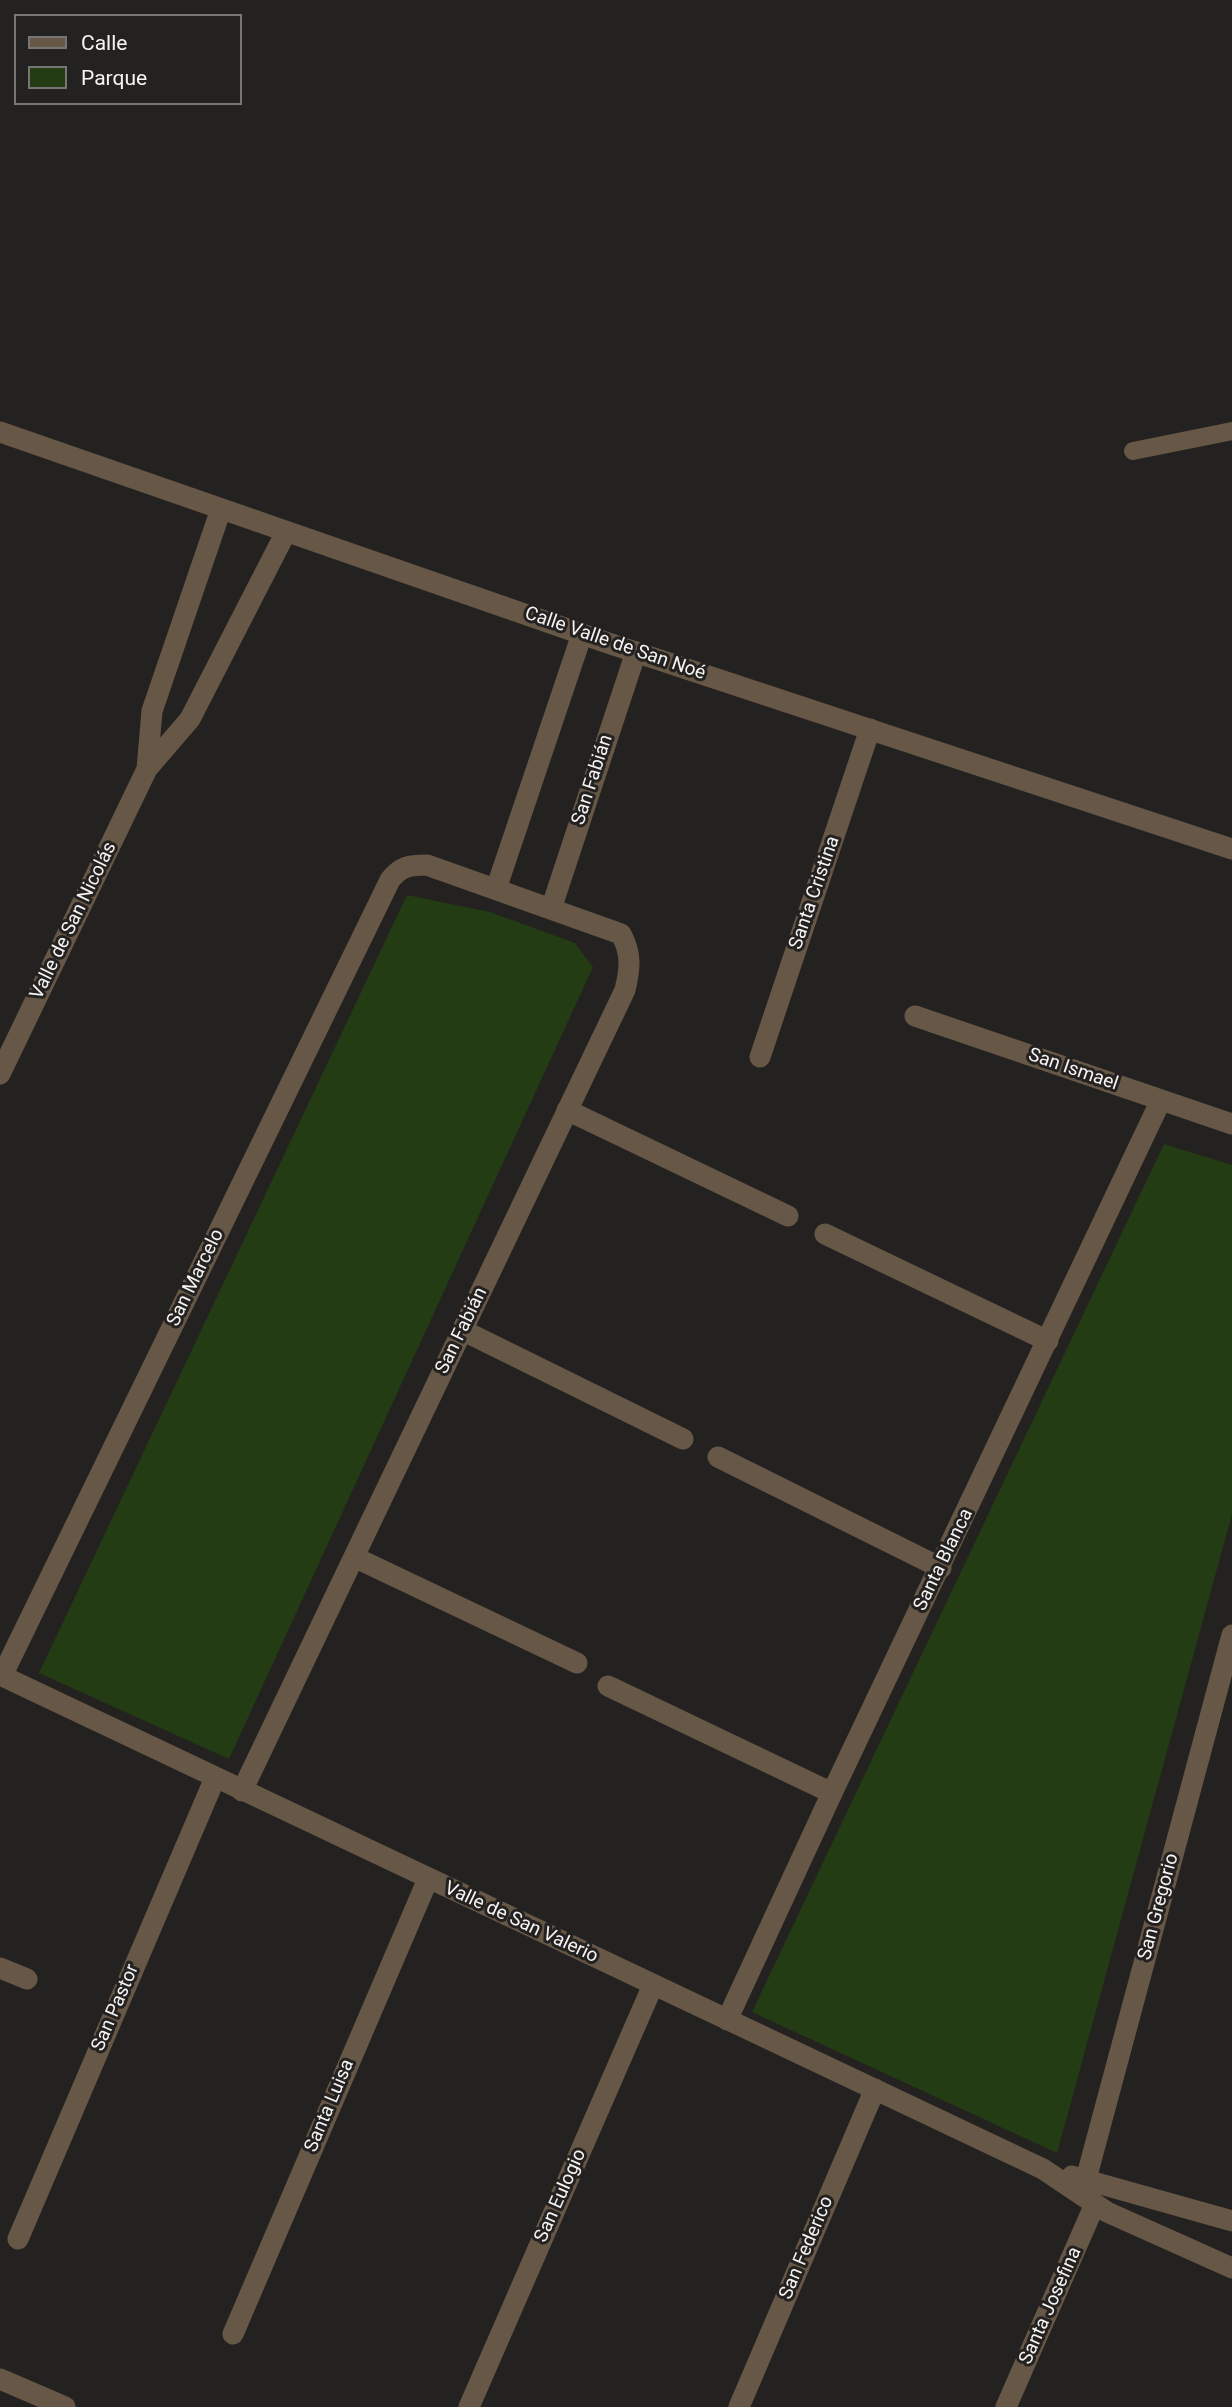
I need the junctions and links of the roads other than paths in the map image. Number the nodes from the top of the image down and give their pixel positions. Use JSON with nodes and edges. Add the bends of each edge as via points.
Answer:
{"nodes":[{"id":1,"x":1232,"y":431,"type":"edge"},
{"id":2,"x":0,"y":432,"type":"edge"},
{"id":3,"x":1133,"y":451,"type":"dead end"},
{"id":4,"x":221,"y":509,"type":"junction"},
{"id":5,"x":286,"y":532,"type":"junction"},
{"id":6,"x":582,"y":634,"type":"junction"},
{"id":7,"x":636,"y":652,"type":"junction"},
{"id":8,"x":870,"y":729,"type":"junction"},
{"id":9,"x":147,"y":769,"type":"junction"},
{"id":10,"x":1232,"y":849,"type":"edge"},
{"id":11,"x":390,"y":880,"type":"joint"},
{"id":12,"x":496,"y":889,"type":"junction"},
{"id":13,"x":551,"y":909,"type":"junction"},
{"id":14,"x":915,"y":1016,"type":"dead end"},
{"id":15,"x":760,"y":1057,"type":"dead end"},
{"id":16,"x":0,"y":1074,"type":"edge"},
{"id":17,"x":1161,"y":1100,"type":"junction"},
{"id":18,"x":567,"y":1110,"type":"junction"},
{"id":19,"x":1232,"y":1124,"type":"edge"},
{"id":20,"x":788,"y":1216,"type":"dead end"},
{"id":21,"x":825,"y":1234,"type":"dead end"},
{"id":22,"x":462,"y":1330,"type":"junction"},
{"id":23,"x":1048,"y":1341,"type":"junction"},
{"id":24,"x":683,"y":1439,"type":"dead end"},
{"id":25,"x":718,"y":1457,"type":"dead end"},
{"id":26,"x":354,"y":1557,"type":"junction"},
{"id":27,"x":941,"y":1568,"type":"junction"},
{"id":28,"x":1232,"y":1635,"type":"edge"},
{"id":29,"x":577,"y":1663,"type":"dead end"},
{"id":30,"x":1,"y":1675,"type":"edge"},
{"id":31,"x":608,"y":1686,"type":"dead end"},
{"id":32,"x":215,"y":1778,"type":"junction"},
{"id":33,"x":242,"y":1791,"type":"junction"},
{"id":34,"x":832,"y":1793,"type":"junction"},
{"id":35,"x":428,"y":1879,"type":"junction"},
{"id":36,"x":0,"y":1968,"type":"edge"},
{"id":37,"x":27,"y":1979,"type":"dead end"},
{"id":38,"x":653,"y":1985,"type":"junction"},
{"id":39,"x":727,"y":2020,"type":"junction"},
{"id":40,"x":875,"y":2089,"type":"junction"},
{"id":41,"x":1043,"y":2169,"type":"junction"},
{"id":42,"x":1086,"y":2179,"type":"junction"},
{"id":43,"x":1095,"y":2204,"type":"junction"},
{"id":44,"x":1232,"y":2221,"type":"edge"},
{"id":45,"x":18,"y":2239,"type":"dead end"},
{"id":46,"x":1232,"y":2268,"type":"edge"},
{"id":47,"x":233,"y":2334,"type":"dead end"},
{"id":48,"x":0,"y":2379,"type":"edge"},
{"id":49,"x":32,"y":2400,"type":"edge"},
{"id":50,"x":65,"y":2407,"type":"edge"},
{"id":51,"x":469,"y":2407,"type":"edge"},
{"id":52,"x":739,"y":2407,"type":"edge"},
{"id":53,"x":1006,"y":2407,"type":"edge"}],
"edges":[{"from":1,"to":3,"type":"lane"},
{"from":2,"to":4,"type":"street","name":"Calle Valle de San Noé"},
{"from":4,"to":5,"type":"street","name":"Calle Valle de San Noé"},
{"from":4,"to":9,"type":"street","name":"Valle de San Nicolás","via":[[152,711]]},
{"from":5,"to":6,"type":"street","name":"Calle Valle de San Noé"},
{"from":5,"to":9,"type":"street","name":"Valle de San Nicolás","via":[[190,719]]},
{"from":6,"to":7,"type":"street","name":"Calle Valle de San Noé"},
{"from":6,"to":12,"type":"street"},
{"from":7,"to":8,"type":"street","name":"Calle Valle de San Noé"},
{"from":7,"to":13,"type":"street","name":"San Fabián"},
{"from":8,"to":10,"type":"street","name":"Calle Valle de San Noé"},
{"from":8,"to":15,"type":"street","name":"Santa Cristina"},
{"from":9,"to":16,"type":"street","name":"Valle de San Nicolás"},
{"from":11,"to":12,"type":"street","name":"San Fabián","via":[[397,870],[427,864]]},
{"from":11,"to":30,"type":"street","name":"San Marcelo"},
{"from":12,"to":13,"type":"street","name":"San Fabián"},
{"from":13,"to":18,"type":"street","name":"San Fabián","via":[[621,934],[631,966],[625,990]]},
{"from":14,"to":17,"type":"street","name":"San Ismael"},
{"from":17,"to":19,"type":"street","name":"San Ismael"},
{"from":17,"to":23,"type":"street","name":"Santa Blanca"},
{"from":18,"to":20,"type":"street"},
{"from":18,"to":22,"type":"street","name":"San Fabián"},
{"from":21,"to":23,"type":"street"},
{"from":22,"to":24,"type":"street"},
{"from":22,"to":26,"type":"street","name":"San Fabián"},
{"from":23,"to":27,"type":"street","name":"Santa Blanca"},
{"from":25,"to":27,"type":"street"},
{"from":26,"to":29,"type":"street"},
{"from":26,"to":33,"type":"street","name":"San Fabián"},
{"from":27,"to":34,"type":"street","name":"Santa Blanca"},
{"from":28,"to":42,"type":"street","name":"San Gregorio"},
{"from":30,"to":32,"type":"street","name":"Valle de San Valerio"},
{"from":31,"to":34,"type":"street"},
{"from":32,"to":33,"type":"street","name":"Valle de San Valerio"},
{"from":32,"to":45,"type":"street","name":"San Pastor"},
{"from":33,"to":35,"type":"street","name":"Valle de San Valerio"},
{"from":34,"to":39,"type":"street","name":"Santa Blanca"},
{"from":35,"to":38,"type":"street","name":"Valle de San Valerio"},
{"from":35,"to":47,"type":"street","name":"Santa Luisa"},
{"from":36,"to":37,"type":"street"},
{"from":38,"to":39,"type":"street","name":"Valle de San Valerio"},
{"from":38,"to":51,"type":"street","name":"San Eulogio"},
{"from":39,"to":40,"type":"street","name":"Valle de San Valerio"},
{"from":40,"to":41,"type":"street","name":"Valle de San Valerio"},
{"from":40,"to":52,"type":"street","name":"San Federico"},
{"from":41,"to":42,"type":"street","name":"Valle de San Valerio"},
{"from":41,"to":43,"type":"street","name":"Valle de San Valerio"},
{"from":42,"to":43,"type":"street"},
{"from":42,"to":44,"type":"street","name":"Valle de San Valerio"},
{"from":43,"to":46,"type":"street","name":"Valle de San Valerio"},
{"from":43,"to":53,"type":"street","name":"Santa Josefina"},
{"from":48,"to":49,"type":"street"},
{"from":49,"to":50,"type":"street"}]}
